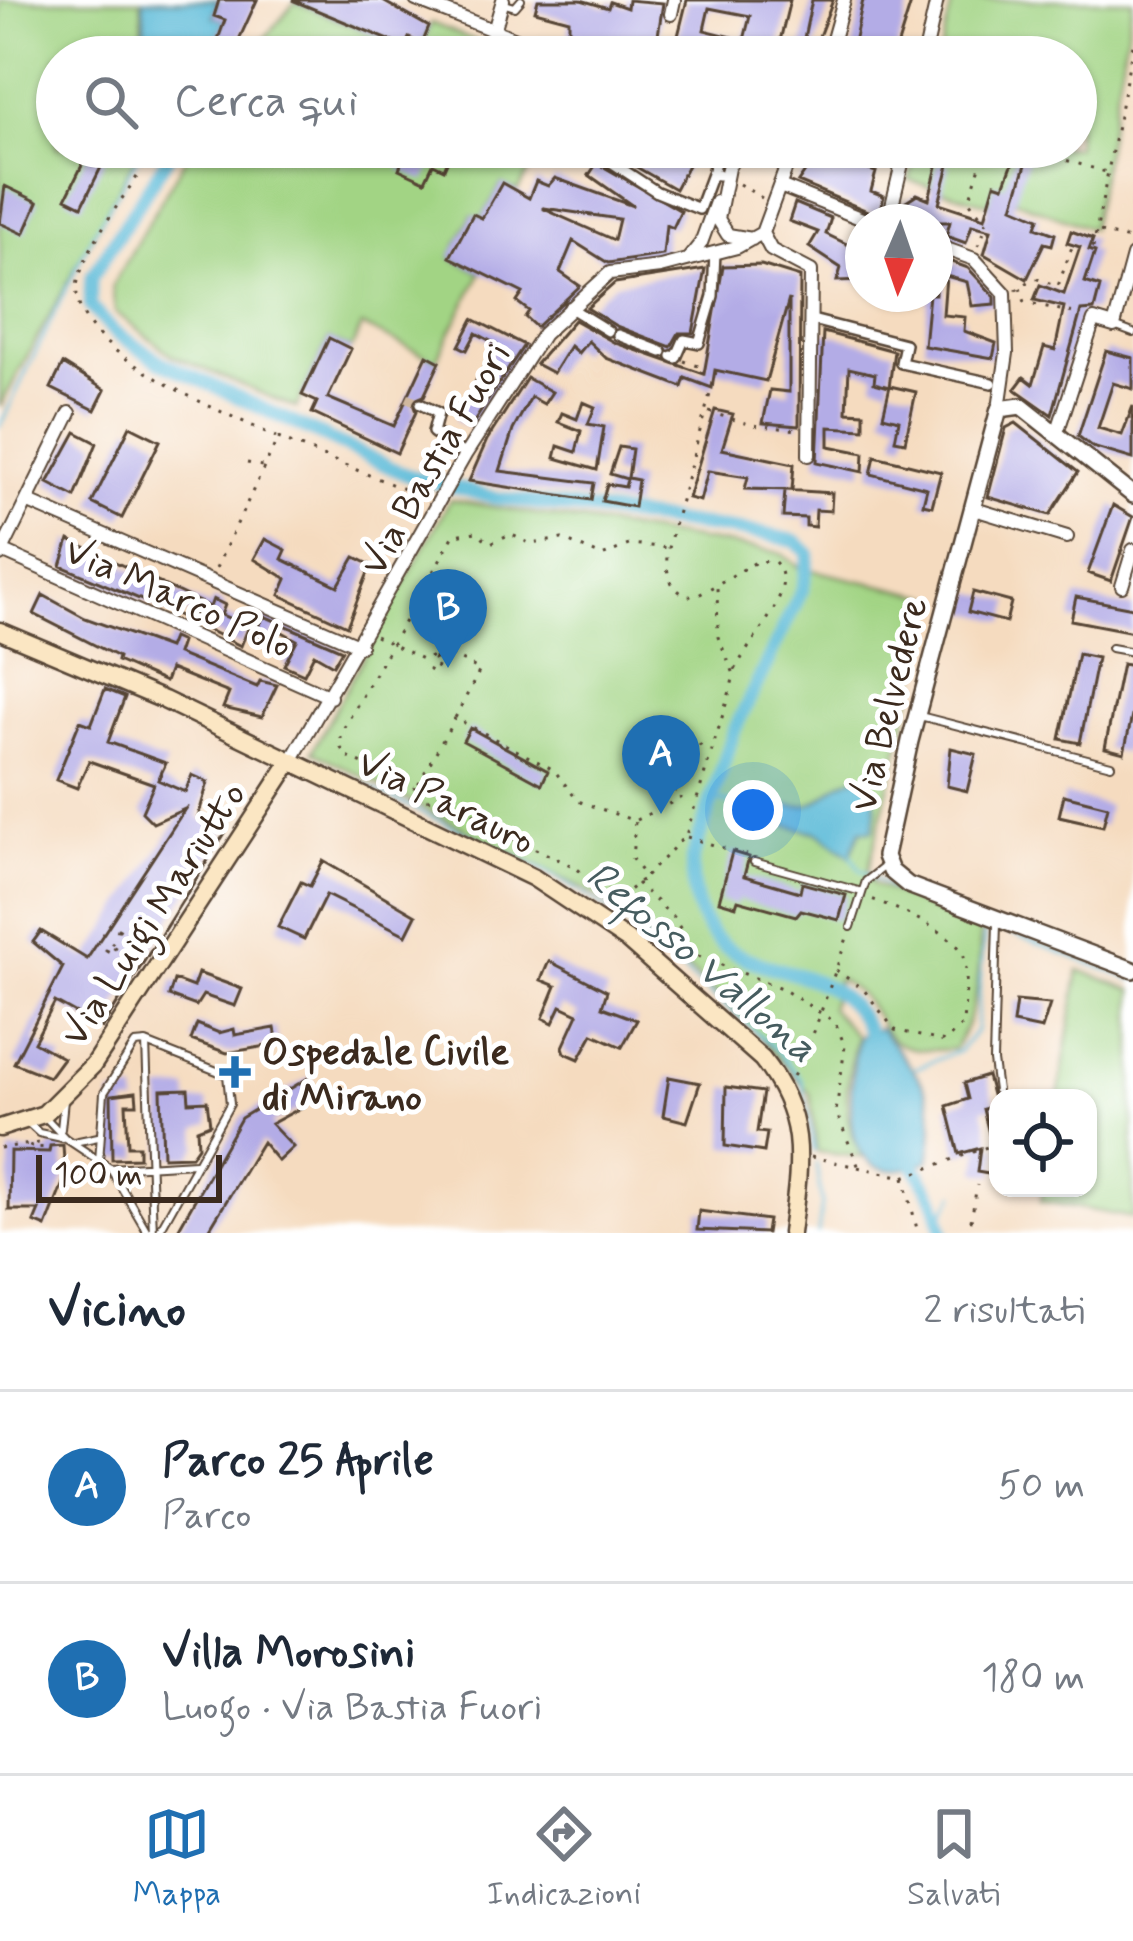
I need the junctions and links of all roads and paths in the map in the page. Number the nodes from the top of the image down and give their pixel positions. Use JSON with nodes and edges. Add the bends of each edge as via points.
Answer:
{"nodes":[{"id":1,"x":416,"y":0,"type":"edge"},
{"id":2,"x":520,"y":0,"type":"edge"},
{"id":3,"x":844,"y":0,"type":"edge"},
{"id":4,"x":937,"y":0,"type":"edge"},
{"id":5,"x":502,"y":1,"type":"edge"},
{"id":6,"x":494,"y":31,"type":"junction"},
{"id":7,"x":507,"y":36,"type":"edge"},
{"id":8,"x":835,"y":36,"type":"edge"},
{"id":9,"x":929,"y":36,"type":"edge"},
{"id":10,"x":1133,"y":44,"type":"edge"},
{"id":11,"x":1131,"y":70,"type":"edge"},
{"id":12,"x":145,"y":168,"type":"edge"},
{"id":13,"x":617,"y":168,"type":"edge"},
{"id":14,"x":721,"y":168,"type":"edge"},
{"id":15,"x":724,"y":168,"type":"edge"},
{"id":16,"x":726,"y":168,"type":"edge"},
{"id":17,"x":784,"y":168,"type":"edge"},
{"id":18,"x":901,"y":168,"type":"edge"},
{"id":19,"x":980,"y":168,"type":"edge"},
{"id":20,"x":1094,"y":168,"type":"edge"},
{"id":21,"x":1108,"y":172,"type":"junction"},
{"id":22,"x":722,"y":174,"type":"junction"},
{"id":23,"x":780,"y":186,"type":"junction"},
{"id":24,"x":719,"y":196,"type":"junction"},
{"id":25,"x":766,"y":201,"type":"dead end"},
{"id":26,"x":892,"y":204,"type":"edge"},
{"id":27,"x":845,"y":212,"type":"edge"},
{"id":28,"x":718,"y":220,"type":"junction"},
{"id":29,"x":1096,"y":231,"type":"junction"},
{"id":30,"x":757,"y":236,"type":"junction"},
{"id":31,"x":1133,"y":240,"type":"edge"},
{"id":32,"x":1072,"y":247,"type":"dead end"},
{"id":33,"x":1093,"y":248,"type":"dead end"},
{"id":34,"x":715,"y":251,"type":"junction"},
{"id":35,"x":953,"y":251,"type":"edge"},
{"id":36,"x":1133,"y":256,"type":"edge"},
{"id":37,"x":689,"y":258,"type":"junction"},
{"id":38,"x":974,"y":259,"type":"junction"},
{"id":39,"x":1012,"y":291,"type":"junction"},
{"id":40,"x":569,"y":307,"type":"junction"},
{"id":41,"x":812,"y":320,"type":"junction"},
{"id":42,"x":1094,"y":320,"type":"junction"},
{"id":43,"x":1114,"y":326,"type":"junction"},
{"id":44,"x":1133,"y":333,"type":"edge"},
{"id":45,"x":670,"y":356,"type":"junction"},
{"id":46,"x":704,"y":368,"type":"dead end"},
{"id":47,"x":716,"y":372,"type":"dead end"},
{"id":48,"x":999,"y":380,"type":"junction"},
{"id":49,"x":420,"y":404,"type":"tunnel mouth"},
{"id":50,"x":1021,"y":406,"type":"junction"},
{"id":51,"x":999,"y":409,"type":"junction"},
{"id":52,"x":707,"y":411,"type":"junction"},
{"id":53,"x":70,"y":412,"type":"dead end"},
{"id":54,"x":808,"y":431,"type":"junction"},
{"id":55,"x":1051,"y":433,"type":"junction"},
{"id":56,"x":278,"y":438,"type":"junction"},
{"id":57,"x":465,"y":455,"type":"junction"},
{"id":58,"x":808,"y":455,"type":"dead end"},
{"id":59,"x":247,"y":463,"type":"dead end"},
{"id":60,"x":264,"y":466,"type":"junction"},
{"id":61,"x":1133,"y":495,"type":"edge"},
{"id":62,"x":435,"y":500,"type":"junction"},
{"id":63,"x":31,"y":503,"type":"junction"},
{"id":64,"x":971,"y":508,"type":"junction"},
{"id":65,"x":1067,"y":537,"type":"dead end"},
{"id":66,"x":668,"y":548,"type":"junction"},
{"id":67,"x":1133,"y":550,"type":"edge"},
{"id":68,"x":1,"y":553,"type":"edge"},
{"id":69,"x":216,"y":568,"type":"dead end"},
{"id":70,"x":1122,"y":586,"type":"dead end"},
{"id":71,"x":717,"y":587,"type":"junction"},
{"id":72,"x":0,"y":631,"type":"edge"},
{"id":73,"x":364,"y":639,"type":"junction"},
{"id":74,"x":392,"y":642,"type":"junction"},
{"id":75,"x":1111,"y":648,"type":"dead end"},
{"id":76,"x":1133,"y":652,"type":"edge"},
{"id":77,"x":424,"y":660,"type":"junction"},
{"id":78,"x":432,"y":664,"type":"dead end"},
{"id":79,"x":734,"y":674,"type":"junction"},
{"id":80,"x":330,"y":697,"type":"junction"},
{"id":81,"x":917,"y":715,"type":"junction"},
{"id":82,"x":455,"y":718,"type":"junction"},
{"id":83,"x":712,"y":739,"type":"junction"},
{"id":84,"x":291,"y":760,"type":"junction"},
{"id":85,"x":1111,"y":765,"type":"dead end"},
{"id":86,"x":416,"y":788,"type":"junction"},
{"id":87,"x":409,"y":802,"type":"dead end"},
{"id":88,"x":635,"y":821,"type":"junction"},
{"id":89,"x":687,"y":836,"type":"junction"},
{"id":90,"x":754,"y":862,"type":"joint"},
{"id":91,"x":880,"y":869,"type":"junction"},
{"id":92,"x":646,"y":877,"type":"junction"},
{"id":93,"x":637,"y":884,"type":"junction"},
{"id":94,"x":862,"y":894,"type":"junction"},
{"id":95,"x":997,"y":926,"type":"junction"},
{"id":96,"x":850,"y":928,"type":"joint"},
{"id":97,"x":1133,"y":970,"type":"edge"},
{"id":98,"x":835,"y":973,"type":"junction"},
{"id":99,"x":822,"y":1008,"type":"junction"},
{"id":100,"x":146,"y":1043,"type":"junction"},
{"id":101,"x":793,"y":1076,"type":"dead end"},
{"id":102,"x":997,"y":1089,"type":"edge"},
{"id":103,"x":65,"y":1097,"type":"junction"},
{"id":104,"x":33,"y":1119,"type":"junction"},
{"id":105,"x":0,"y":1128,"type":"edge"},
{"id":106,"x":98,"y":1137,"type":"junction"},
{"id":107,"x":66,"y":1138,"type":"junction"},
{"id":108,"x":49,"y":1143,"type":"dead end"},
{"id":109,"x":989,"y":1146,"type":"edge"},
{"id":110,"x":0,"y":1148,"type":"edge"},
{"id":111,"x":811,"y":1157,"type":"dead end"},
{"id":112,"x":99,"y":1161,"type":"junction"},
{"id":113,"x":195,"y":1163,"type":"junction"},
{"id":114,"x":151,"y":1164,"type":"junction"},
{"id":115,"x":110,"y":1168,"type":"junction"},
{"id":116,"x":860,"y":1170,"type":"junction"},
{"id":117,"x":907,"y":1176,"type":"junction"},
{"id":118,"x":976,"y":1185,"type":"dead end"},
{"id":119,"x":153,"y":1233,"type":"edge"},
{"id":120,"x":791,"y":1233,"type":"edge"},
{"id":121,"x":918,"y":1233,"type":"edge"},
{"id":122,"x":969,"y":1233,"type":"edge"}],
"edges":[{"from":1,"to":6,"type":"street"},
{"from":2,"to":5,"type":"lane","via":[[514,7]]},
{"from":3,"to":8,"type":"street"},
{"from":4,"to":9,"type":"street"},
{"from":5,"to":6,"type":"street"},
{"from":6,"to":7,"type":"street"},
{"from":10,"to":11,"type":"path"},
{"from":11,"to":21,"type":"path"},
{"from":12,"to":56,"type":"path","via":[[84,263],[76,287],[87,327],[107,347]]},
{"from":13,"to":22,"type":"street","via":[[701,206]]},
{"from":14,"to":22,"type":"street"},
{"from":15,"to":22,"type":"street"},
{"from":16,"to":22,"type":"street"},
{"from":17,"to":23,"type":"street"},
{"from":18,"to":26,"type":"street"},
{"from":19,"to":38,"type":"path","via":[[969,202],[987,224]]},
{"from":20,"to":21,"type":"path"},
{"from":21,"to":29,"type":"path"},
{"from":22,"to":24,"type":"street"},
{"from":22,"to":25,"type":"path"},
{"from":23,"to":27,"type":"street"},
{"from":23,"to":30,"type":"street"},
{"from":24,"to":28,"type":"street"},
{"from":24,"to":37,"type":"street"},
{"from":28,"to":30,"type":"street","via":[[728,235]]},
{"from":28,"to":34,"type":"street"},
{"from":29,"to":31,"type":"path"},
{"from":29,"to":33,"type":"path"},
{"from":30,"to":34,"type":"street","name":"Via Bastia Fuori"},
{"from":30,"to":41,"type":"street","via":[[810,268]]},
{"from":32,"to":39,"type":"path","via":[[1058,286],[1036,278]]},
{"from":34,"to":37,"type":"street","name":"Via Bastia Fuori"},
{"from":34,"to":45,"type":"street","via":[[699,344],[685,340]]},
{"from":35,"to":38,"type":"street"},
{"from":36,"to":43,"type":"street"},
{"from":37,"to":40,"type":"street","name":"Via Bastia Fuori","via":[[610,273]]},
{"from":38,"to":39,"type":"street"},
{"from":39,"to":42,"type":"path","via":[[1025,302]]},
{"from":39,"to":48,"type":"street"},
{"from":40,"to":45,"type":"street"},
{"from":40,"to":57,"type":"street","name":"Via Bastia Fuori","via":[[521,362]]},
{"from":41,"to":48,"type":"street","via":[[904,344],[901,363]]},
{"from":41,"to":54,"type":"street"},
{"from":42,"to":43,"type":"street"},
{"from":42,"to":55,"type":"street"},
{"from":43,"to":44,"type":"lane"},
{"from":45,"to":46,"type":"path"},
{"from":47,"to":52,"type":"path"},
{"from":48,"to":50,"type":"street"},
{"from":48,"to":51,"type":"street"},
{"from":49,"to":57,"type":"street","via":[[438,413],[433,432]]},
{"from":50,"to":51,"type":"street"},
{"from":50,"to":55,"type":"street"},
{"from":51,"to":64,"type":"street","name":"Via Belvedere"},
{"from":52,"to":54,"type":"path"},
{"from":52,"to":66,"type":"path"},
{"from":53,"to":63,"type":"street"},
{"from":54,"to":58,"type":"street"},
{"from":55,"to":61,"type":"street"},
{"from":56,"to":60,"type":"path"},
{"from":56,"to":62,"type":"path"},
{"from":57,"to":62,"type":"street","name":"Via Bastia Fuori"},
{"from":59,"to":60,"type":"path"},
{"from":60,"to":69,"type":"path"},
{"from":62,"to":73,"type":"street","name":"Via Bastia Fuori"},
{"from":63,"to":68,"type":"street"},
{"from":63,"to":73,"type":"street"},
{"from":64,"to":65,"type":"street"},
{"from":64,"to":81,"type":"street","name":"Via Belvedere"},
{"from":66,"to":71,"type":"path","via":[[666,572],[678,591],[694,597]]},
{"from":66,"to":74,"type":"path","via":[[631,544],[602,556],[562,539],[530,544],[510,534],[491,544],[464,531],[447,544]]},
{"from":67,"to":70,"type":"street"},
{"from":68,"to":80,"type":"street","name":"Via Marco Polo"},
{"from":71,"to":79,"type":"path","via":[[718,638]]},
{"from":71,"to":79,"type":"path","via":[[756,562],[773,560],[784,578]]},
{"from":72,"to":84,"type":"main road","name":"Via Parauro"},
{"from":73,"to":74,"type":"path"},
{"from":73,"to":80,"type":"street","name":"Via Bastia Fuori"},
{"from":74,"to":77,"type":"path"},
{"from":74,"to":86,"type":"path","via":[[340,748]]},
{"from":75,"to":76,"type":"lane"},
{"from":77,"to":78,"type":"path"},
{"from":77,"to":82,"type":"path","via":[[444,651],[480,670]]},
{"from":79,"to":83,"type":"path"},
{"from":80,"to":84,"type":"street","name":"Via Bastia Fuori"},
{"from":81,"to":85,"type":"lane"},
{"from":81,"to":91,"type":"street","name":"Via Belvedere"},
{"from":82,"to":86,"type":"path"},
{"from":82,"to":88,"type":"path","via":[[554,770],[578,801]]},
{"from":83,"to":88,"type":"path","via":[[656,772],[656,783],[681,798]]},
{"from":83,"to":89,"type":"path"},
{"from":84,"to":103,"type":"main road","name":"Via Luigi Mariutto"},
{"from":84,"to":120,"type":"main road","name":"Via Parauro","via":[[582,906],[762,1059],[782,1084],[797,1126]]},
{"from":86,"to":87,"type":"path"},
{"from":86,"to":93,"type":"path","via":[[575,867],[602,890]]},
{"from":88,"to":92,"type":"path","via":[[632,859]]},
{"from":89,"to":90,"type":"path"},
{"from":89,"to":92,"type":"path"},
{"from":90,"to":94,"type":"lane"},
{"from":91,"to":94,"type":"lane"},
{"from":91,"to":95,"type":"street","name":"Via Belvedere"},
{"from":92,"to":93,"type":"path"},
{"from":93,"to":99,"type":"path","via":[[673,917],[698,956]]},
{"from":94,"to":96,"type":"lane"},
{"from":94,"to":98,"type":"path","via":[[906,910],[958,944],[963,1024],[945,1042],[900,1032],[864,990]]},
{"from":95,"to":97,"type":"street","name":"Via Belvedere"},
{"from":95,"to":102,"type":"lane"},
{"from":96,"to":98,"type":"path"},
{"from":98,"to":99,"type":"path"},
{"from":99,"to":101,"type":"path"},
{"from":99,"to":116,"type":"path","via":[[842,1033],[836,1112]]},
{"from":100,"to":106,"type":"lane","via":[[135,1044],[109,1079]]},
{"from":100,"to":113,"type":"lane","via":[[221,1070],[230,1082],[230,1104]]},
{"from":100,"to":114,"type":"lane"},
{"from":103,"to":104,"type":"main road","name":"Via Luigi Mariutto"},
{"from":103,"to":107,"type":"lane"},
{"from":104,"to":105,"type":"main road","name":"Via Luigi Mariutto"},
{"from":104,"to":107,"type":"lane","via":[[52,1120]]},
{"from":104,"to":107,"type":"lane","via":[[39,1132]]},
{"from":106,"to":107,"type":"lane"},
{"from":106,"to":112,"type":"lane"},
{"from":107,"to":112,"type":"lane"},
{"from":108,"to":110,"type":"path"},
{"from":109,"to":117,"type":"path"},
{"from":111,"to":116,"type":"path"},
{"from":112,"to":115,"type":"lane"},
{"from":113,"to":114,"type":"lane"},
{"from":113,"to":119,"type":"lane"},
{"from":114,"to":115,"type":"lane"},
{"from":114,"to":119,"type":"lane"},
{"from":115,"to":119,"type":"lane"},
{"from":116,"to":117,"type":"path"},
{"from":117,"to":121,"type":"path"},
{"from":118,"to":122,"type":"path"}]}
